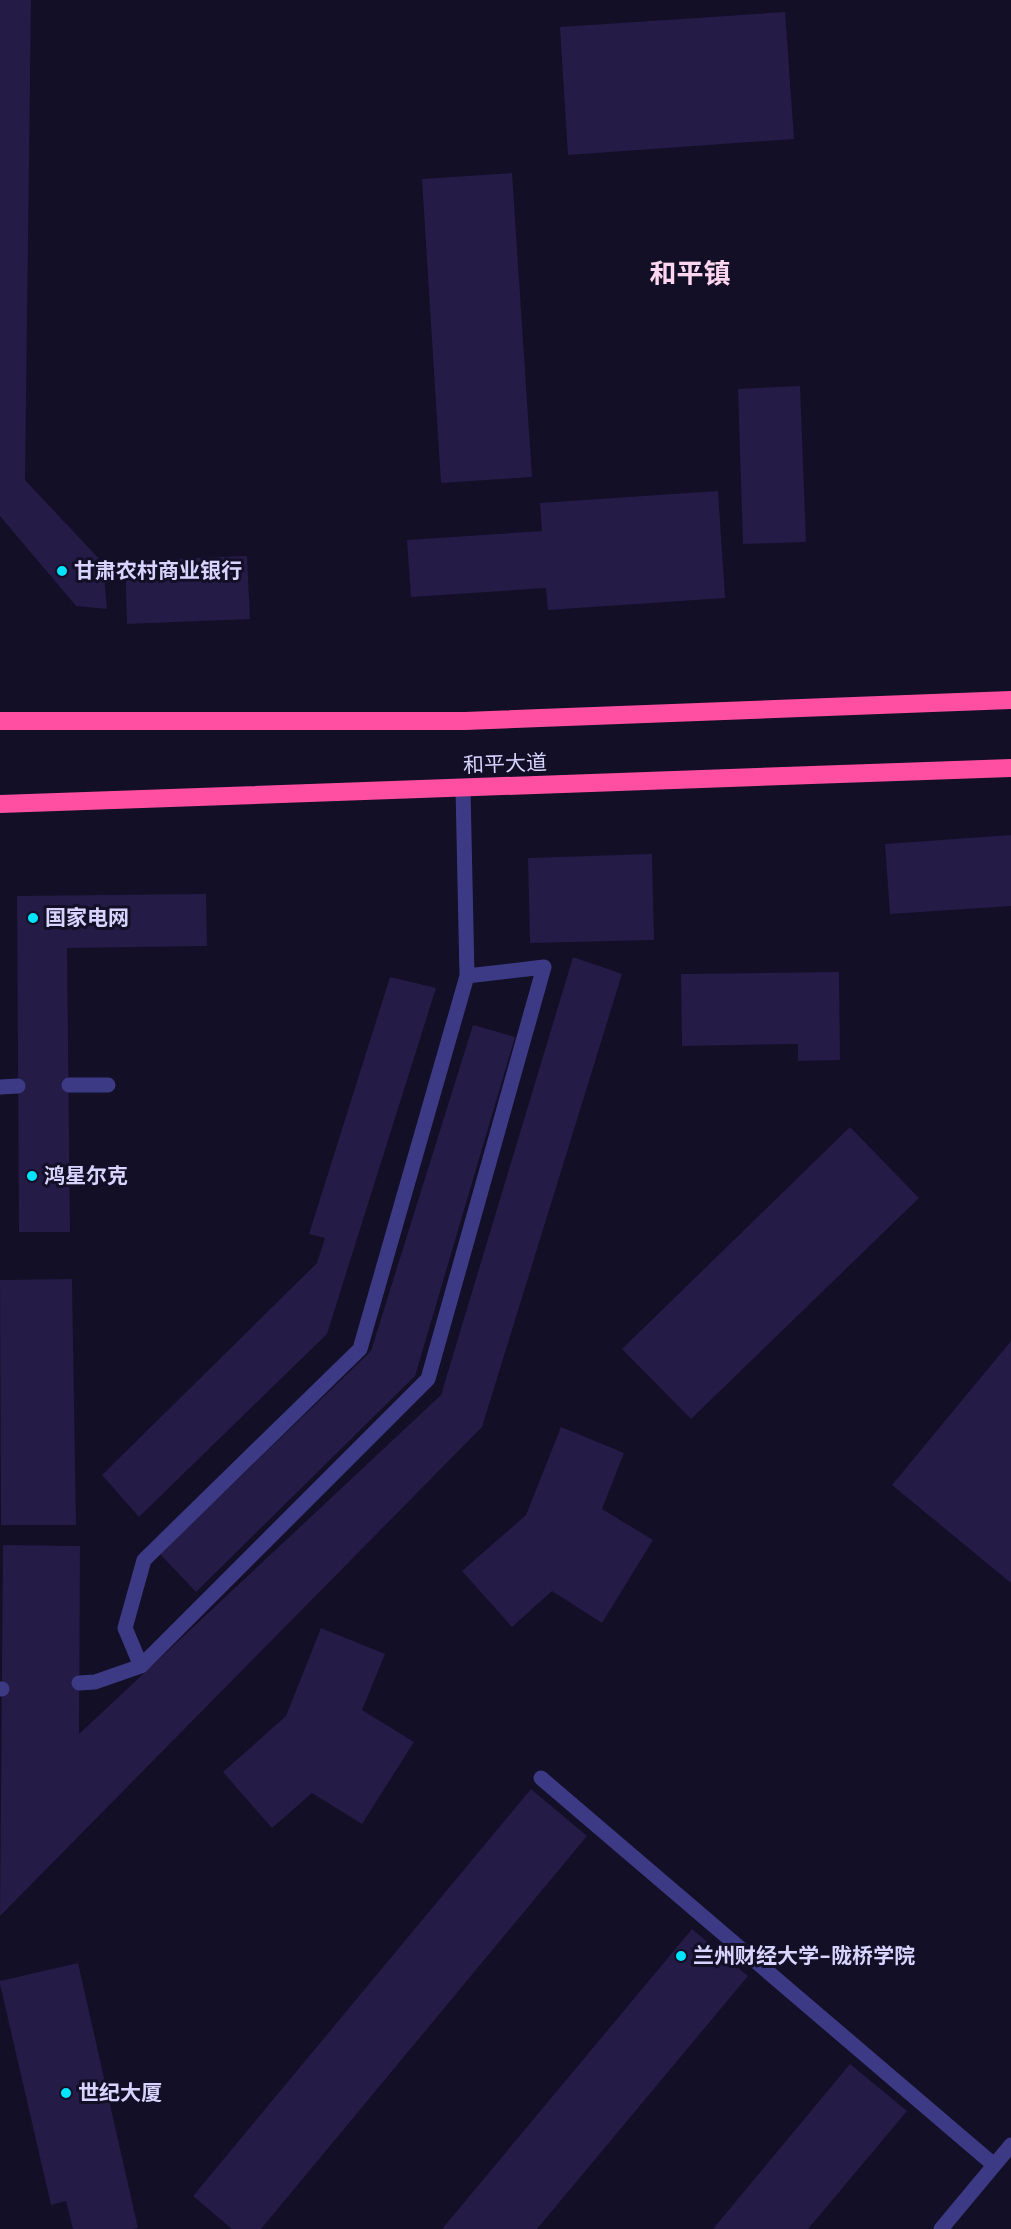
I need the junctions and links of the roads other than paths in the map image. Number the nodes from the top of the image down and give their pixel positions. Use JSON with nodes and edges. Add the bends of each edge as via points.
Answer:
{"nodes":[{"id":1,"x":1011,"y":700,"type":"edge"},
{"id":2,"x":0,"y":721,"type":"edge"},
{"id":3,"x":1011,"y":768,"type":"edge"},
{"id":4,"x":463,"y":788,"type":"junction"},
{"id":5,"x":0,"y":804,"type":"edge"},
{"id":6,"x":467,"y":976,"type":"junction"},
{"id":7,"x":69,"y":1085,"type":"dead end"},
{"id":8,"x":108,"y":1085,"type":"dead end"},
{"id":9,"x":18,"y":1086,"type":"dead end"},
{"id":10,"x":0,"y":1087,"type":"edge"},
{"id":11,"x":141,"y":1666,"type":"junction"},
{"id":12,"x":79,"y":1683,"type":"dead end"},
{"id":13,"x":541,"y":1778,"type":"dead end"},
{"id":14,"x":1011,"y":2145,"type":"edge"},
{"id":15,"x":994,"y":2165,"type":"junction"},
{"id":16,"x":941,"y":2229,"type":"edge"}],
"edges":[{"from":1,"to":2,"type":"highway","via":[[465,721]]},
{"from":3,"to":4,"type":"highway","name":"和平大道"},
{"from":4,"to":5,"type":"highway","name":"和平大道"},
{"from":4,"to":6,"type":"lane"},
{"from":6,"to":11,"type":"lane","via":[[360,1349],[144,1560],[125,1628]]},
{"from":6,"to":11,"type":"lane","via":[[544,967],[428,1379]]},
{"from":7,"to":8,"type":"lane"},
{"from":9,"to":10,"type":"lane"},
{"from":11,"to":12,"type":"lane","via":[[95,1682]]},
{"from":13,"to":15,"type":"lane"},
{"from":14,"to":15,"type":"lane"},
{"from":15,"to":16,"type":"lane"}]}
